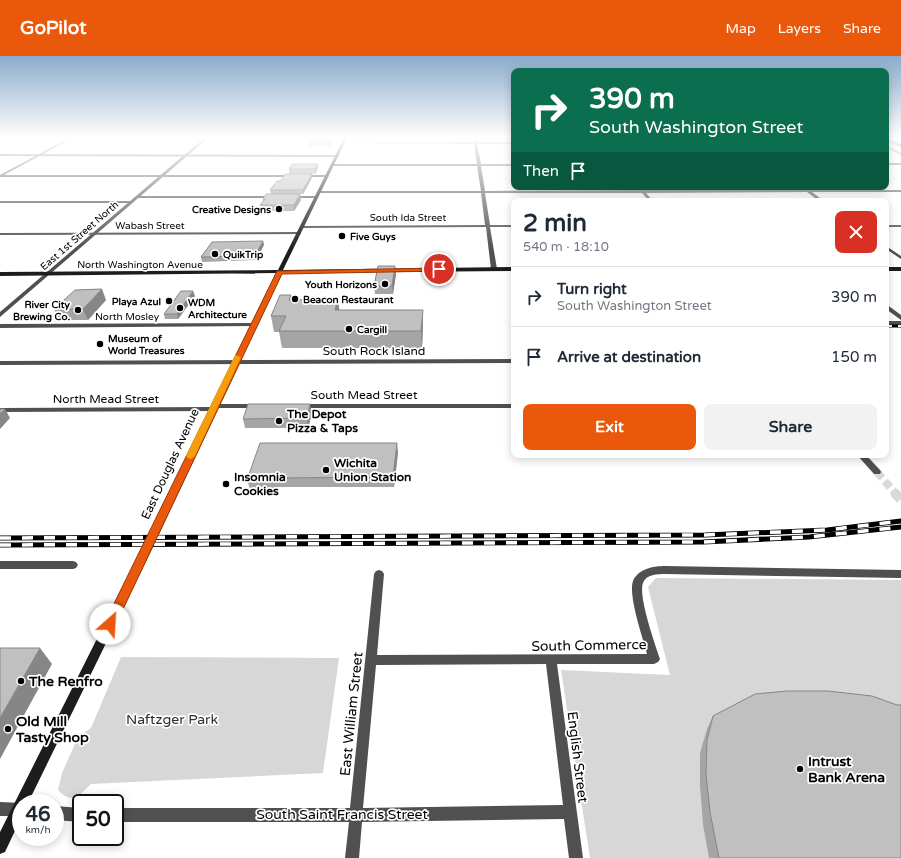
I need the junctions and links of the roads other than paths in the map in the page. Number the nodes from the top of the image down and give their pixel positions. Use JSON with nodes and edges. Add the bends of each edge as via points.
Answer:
{"nodes":[{"id":1,"x":481,"y":175,"type":"edge"},
{"id":2,"x":0,"y":176,"type":"edge"},
{"id":3,"x":327,"y":176,"type":"joint"},
{"id":4,"x":160,"y":177,"type":"junction"},
{"id":5,"x":588,"y":190,"type":"edge"},
{"id":6,"x":642,"y":190,"type":"edge"},
{"id":7,"x":724,"y":190,"type":"edge"},
{"id":8,"x":808,"y":191,"type":"junction"},
{"id":9,"x":901,"y":191,"type":"edge"},
{"id":10,"x":320,"y":192,"type":"junction"},
{"id":11,"x":483,"y":192,"type":"junction"},
{"id":12,"x":136,"y":197,"type":"junction"},
{"id":13,"x":317,"y":197,"type":"junction"},
{"id":14,"x":648,"y":198,"type":"edge"},
{"id":15,"x":818,"y":198,"type":"edge"},
{"id":16,"x":0,"y":202,"type":"edge"},
{"id":17,"x":130,"y":202,"type":"junction"},
{"id":18,"x":303,"y":226,"type":"junction"},
{"id":19,"x":488,"y":226,"type":"junction"},
{"id":20,"x":511,"y":226,"type":"edge"},
{"id":21,"x":889,"y":226,"type":"edge"},
{"id":22,"x":901,"y":226,"type":"edge"},
{"id":23,"x":0,"y":234,"type":"edge"},
{"id":24,"x":93,"y":234,"type":"junction"},
{"id":25,"x":299,"y":234,"type":"junction"},
{"id":26,"x":889,"y":249,"type":"edge"},
{"id":27,"x":901,"y":258,"type":"edge"},
{"id":28,"x":494,"y":269,"type":"junction"},
{"id":29,"x":511,"y":269,"type":"edge"},
{"id":30,"x":889,"y":269,"type":"edge"},
{"id":31,"x":901,"y":269,"type":"edge"},
{"id":32,"x":279,"y":272,"type":"junction"},
{"id":33,"x":48,"y":273,"type":"junction"},
{"id":34,"x":0,"y":274,"type":"edge"},
{"id":35,"x":889,"y":308,"type":"edge"},
{"id":36,"x":0,"y":315,"type":"edge"},
{"id":37,"x":901,"y":318,"type":"edge"},
{"id":38,"x":889,"y":323,"type":"edge"},
{"id":39,"x":901,"y":323,"type":"edge"},
{"id":40,"x":254,"y":324,"type":"junction"},
{"id":41,"x":0,"y":326,"type":"edge"},
{"id":42,"x":511,"y":361,"type":"edge"},
{"id":43,"x":0,"y":363,"type":"edge"},
{"id":44,"x":235,"y":363,"type":"junction"},
{"id":45,"x":265,"y":406,"type":"edge"},
{"id":46,"x":293,"y":406,"type":"edge"},
{"id":47,"x":511,"y":406,"type":"edge"},
{"id":48,"x":214,"y":408,"type":"junction"},
{"id":49,"x":0,"y":410,"type":"edge"},
{"id":50,"x":864,"y":458,"type":"edge"},
{"id":51,"x":876,"y":472,"type":"tunnel mouth"},
{"id":52,"x":0,"y":565,"type":"edge"},
{"id":53,"x":73,"y":565,"type":"dead end"},
{"id":54,"x":379,"y":574,"type":"dead end"},
{"id":55,"x":901,"y":574,"type":"edge"},
{"id":56,"x":551,"y":659,"type":"junction"},
{"id":57,"x":372,"y":660,"type":"junction"},
{"id":58,"x":26,"y":794,"type":"edge"},
{"id":59,"x":12,"y":807,"type":"edge"},
{"id":60,"x":0,"y":809,"type":"edge"},
{"id":61,"x":570,"y":812,"type":"junction"},
{"id":62,"x":124,"y":815,"type":"edge"},
{"id":63,"x":356,"y":815,"type":"junction"},
{"id":64,"x":12,"y":822,"type":"edge"},
{"id":65,"x":0,"y":847,"type":"edge"},
{"id":66,"x":352,"y":858,"type":"edge"},
{"id":67,"x":576,"y":858,"type":"edge"}],
"edges":[{"from":1,"to":11,"type":"street"},
{"from":2,"to":4,"type":"street"},
{"from":3,"to":4,"type":"street"},
{"from":3,"to":10,"type":"main road","name":"East Douglas Avenue"},
{"from":4,"to":12,"type":"street","name":"East 1st Street North"},
{"from":5,"to":11,"type":"street"},
{"from":6,"to":14,"type":"street"},
{"from":7,"to":8,"type":"street"},
{"from":8,"to":9,"type":"street"},
{"from":8,"to":15,"type":"street"},
{"from":10,"to":11,"type":"street"},
{"from":10,"to":13,"type":"main road","name":"East Douglas Avenue"},
{"from":11,"to":19,"type":"street"},
{"from":12,"to":13,"type":"street"},
{"from":12,"to":17,"type":"street","name":"East 1st Street North"},
{"from":13,"to":18,"type":"main road","name":"East Douglas Avenue"},
{"from":16,"to":17,"type":"street"},
{"from":17,"to":24,"type":"street","name":"East 1st Street North"},
{"from":18,"to":19,"type":"street","name":"South Ida Street"},
{"from":18,"to":25,"type":"main road","name":"East Douglas Avenue"},
{"from":19,"to":20,"type":"street","name":"South Ida Street"},
{"from":19,"to":28,"type":"street"},
{"from":21,"to":22,"type":"street"},
{"from":23,"to":24,"type":"street","name":"Wabash Street"},
{"from":24,"to":25,"type":"street","name":"Wabash Street"},
{"from":24,"to":33,"type":"street","name":"East 1st Street North"},
{"from":25,"to":32,"type":"main road","name":"East Douglas Avenue"},
{"from":26,"to":27,"type":"street"},
{"from":28,"to":29,"type":"main road","name":"North Washington Avenue"},
{"from":28,"to":32,"type":"main road","name":"North Washington Avenue"},
{"from":30,"to":31,"type":"main road"},
{"from":32,"to":33,"type":"main road","name":"North Washington Avenue"},
{"from":32,"to":40,"type":"main road","name":"East Douglas Avenue"},
{"from":33,"to":34,"type":"main road","name":"North Washington Avenue"},
{"from":33,"to":36,"type":"street","name":"East 1st Street North"},
{"from":35,"to":37,"type":"street"},
{"from":38,"to":39,"type":"street"},
{"from":40,"to":41,"type":"street","name":"North Mosley"},
{"from":40,"to":44,"type":"main road","name":"East Douglas Avenue"},
{"from":42,"to":44,"type":"street","name":"South Rock Island"},
{"from":43,"to":44,"type":"street","name":"South Rock Island"},
{"from":44,"to":48,"type":"main road","name":"East Douglas Avenue"},
{"from":45,"to":48,"type":"street"},
{"from":46,"to":47,"type":"street","name":"South Mead Street"},
{"from":48,"to":49,"type":"street","name":"North Mead Street"},
{"from":48,"to":58,"type":"main road","name":"East Douglas Avenue"},
{"from":50,"to":51,"type":"street"},
{"from":52,"to":53,"type":"street"},
{"from":54,"to":57,"type":"street","name":"East William Street"},
{"from":55,"to":56,"type":"street","name":"South Commerce","via":[[655,570],[643,576],[637,587],[654,659]]},
{"from":56,"to":57,"type":"street","name":"South Commerce"},
{"from":56,"to":61,"type":"street","name":"English Street"},
{"from":57,"to":63,"type":"street","name":"East William Street"},
{"from":59,"to":60,"type":"street"},
{"from":61,"to":63,"type":"street","name":"South Saint Francis Street"},
{"from":61,"to":67,"type":"street","name":"English Street"},
{"from":62,"to":63,"type":"street","name":"South Saint Francis Street"},
{"from":63,"to":66,"type":"street","name":"East William Street"},
{"from":64,"to":65,"type":"main road","name":"East Douglas Avenue"}]}
